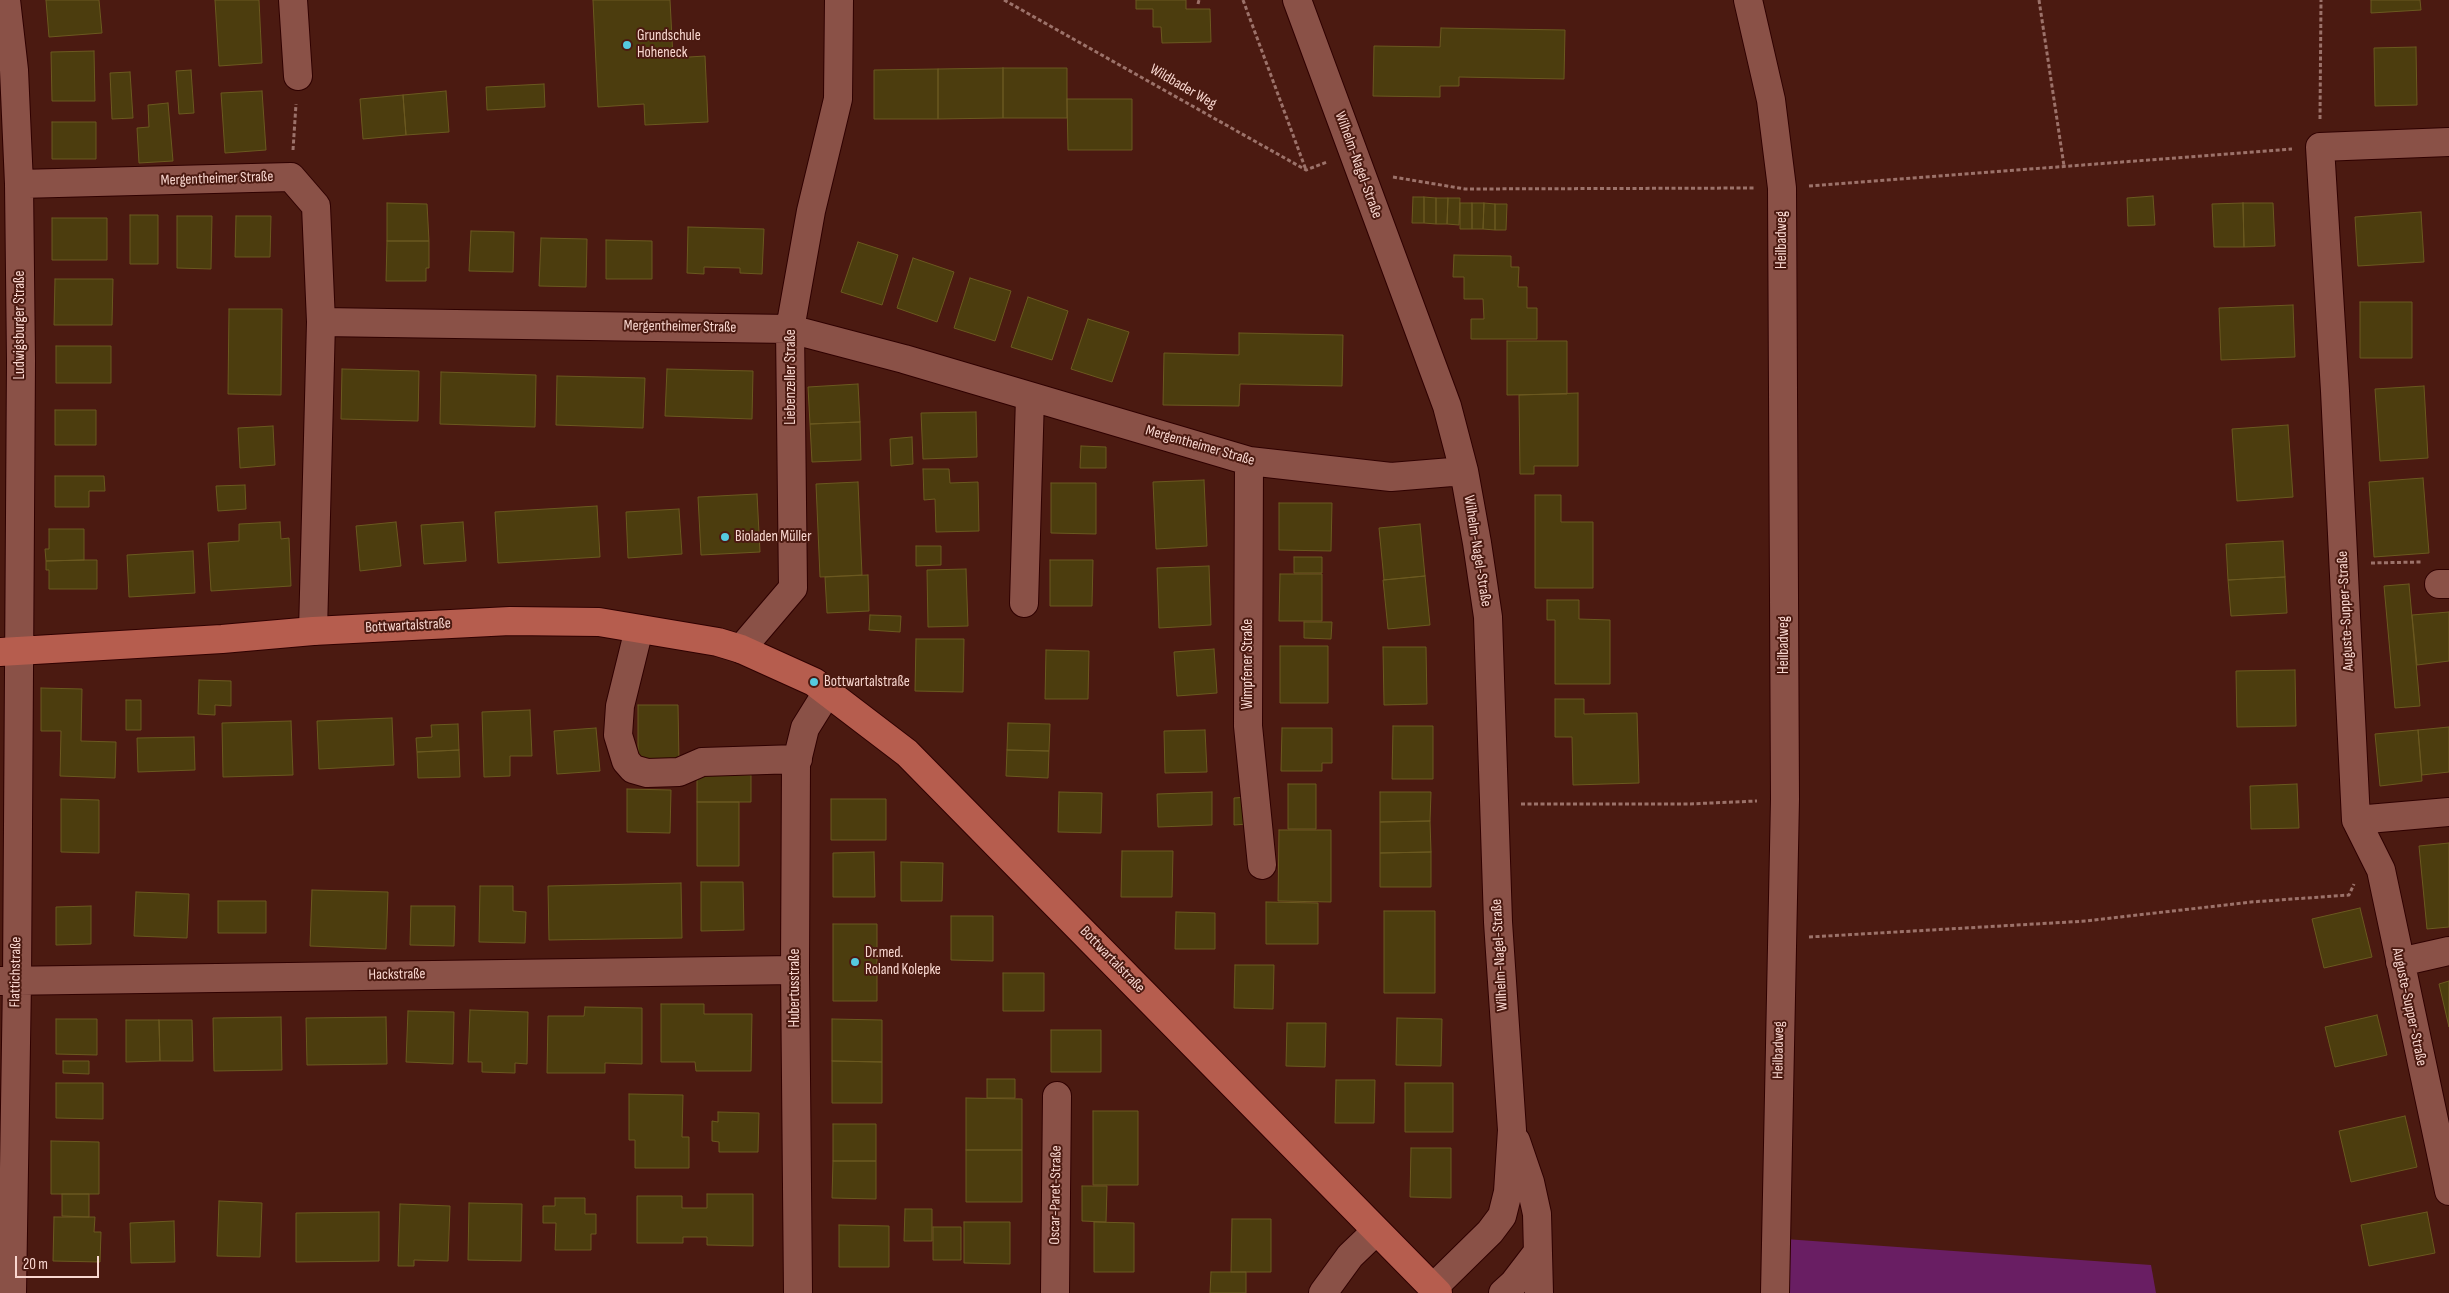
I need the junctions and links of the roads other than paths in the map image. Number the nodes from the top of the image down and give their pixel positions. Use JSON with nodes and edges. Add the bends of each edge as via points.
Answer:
{"nodes":[{"id":1,"x":6,"y":0,"type":"edge"},
{"id":2,"x":293,"y":0,"type":"edge"},
{"id":3,"x":839,"y":0,"type":"edge"},
{"id":4,"x":1296,"y":0,"type":"edge"},
{"id":5,"x":1748,"y":0,"type":"edge"},
{"id":6,"x":7,"y":71,"type":"edge"},
{"id":7,"x":298,"y":76,"type":"road end"},
{"id":8,"x":2449,"y":142,"type":"edge"},
{"id":9,"x":19,"y":184,"type":"junction"},
{"id":10,"x":321,"y":322,"type":"junction"},
{"id":11,"x":790,"y":329,"type":"junction"},
{"id":12,"x":10,"y":362,"type":"edge"},
{"id":13,"x":1030,"y":396,"type":"junction"},
{"id":14,"x":1249,"y":461,"type":"junction"},
{"id":15,"x":1464,"y":471,"type":"junction"},
{"id":16,"x":1024,"y":603,"type":"dead end"},
{"id":17,"x":639,"y":629,"type":"junction"},
{"id":18,"x":314,"y":631,"type":"junction"},
{"id":19,"x":740,"y":649,"type":"junction"},
{"id":20,"x":9,"y":652,"type":"edge"},
{"id":21,"x":828,"y":691,"type":"junction"},
{"id":22,"x":798,"y":759,"type":"junction"},
{"id":23,"x":2449,"y":812,"type":"edge"},
{"id":24,"x":2356,"y":820,"type":"junction"},
{"id":25,"x":1262,"y":865,"type":"dead end"},
{"id":26,"x":2449,"y":951,"type":"edge"},
{"id":27,"x":2400,"y":962,"type":"junction"},
{"id":28,"x":795,"y":970,"type":"junction"},
{"id":29,"x":8,"y":981,"type":"edge"},
{"id":30,"x":1057,"y":1096,"type":"dead end"},
{"id":31,"x":1512,"y":1130,"type":"junction"},
{"id":32,"x":2449,"y":1191,"type":"edge"},
{"id":33,"x":1375,"y":1232,"type":"junction"},
{"id":34,"x":1537,"y":1253,"type":"junction"},
{"id":35,"x":1435,"y":1290,"type":"edge"},
{"id":36,"x":12,"y":1293,"type":"edge"},
{"id":37,"x":798,"y":1293,"type":"edge"},
{"id":38,"x":1055,"y":1293,"type":"edge"},
{"id":39,"x":1323,"y":1293,"type":"edge"},
{"id":40,"x":1503,"y":1293,"type":"edge"},
{"id":41,"x":1539,"y":1293,"type":"edge"},
{"id":42,"x":1775,"y":1293,"type":"edge"}],
"edges":[{"from":1,"to":6,"type":"street","name":"Ludwigsburger Straße"},
{"from":2,"to":7,"type":"street"},
{"from":3,"to":11,"type":"street","name":"Liebenzeller Straße","via":[[838,98],[811,211]]},
{"from":4,"to":15,"type":"street","name":"Wilhelm-Nagel-Straße","via":[[1447,406]]},
{"from":5,"to":42,"type":"street","name":"Heilbadweg","via":[[1771,100],[1782,188],[1785,799]]},
{"from":6,"to":9,"type":"street","name":"Ludwigsburger Straße"},
{"from":8,"to":24,"type":"street","name":"Auguste-Supper-Straße","via":[[2320,147]]},
{"from":9,"to":10,"type":"street","name":"Mergentheimer Straße","via":[[290,176],[316,206]]},
{"from":9,"to":12,"type":"street","name":"Ludwigsburger Straße"},
{"from":10,"to":11,"type":"street","name":"Mergentheimer Straße"},
{"from":10,"to":18,"type":"street","name":"Mergentheimer Straße"},
{"from":11,"to":13,"type":"street","name":"Mergentheimer Straße"},
{"from":11,"to":19,"type":"street","name":"Liebenzeller Straße","via":[[792,588]]},
{"from":12,"to":20,"type":"street","name":"Ludwigsburger Straße"},
{"from":13,"to":14,"type":"street","name":"Mergentheimer Straße"},
{"from":13,"to":16,"type":"street"},
{"from":14,"to":15,"type":"street","name":"Mergentheimer Straße","via":[[1391,478]]},
{"from":14,"to":25,"type":"street","name":"Wimpfener Straße","via":[[1248,726]]},
{"from":15,"to":31,"type":"street","name":"Wilhelm-Nagel-Straße","via":[[1488,617],[1492,804],[1504,1041]]},
{"from":17,"to":18,"type":"main road","name":"Bottwartalstraße","via":[[599,622],[510,621]]},
{"from":17,"to":19,"type":"main road","name":"Bottwartalstraße","via":[[718,642]]},
{"from":17,"to":22,"type":"street","via":[[620,706],[618,734],[626,761],[633,769],[647,773],[679,772],[702,762]]},
{"from":18,"to":20,"type":"main road","name":"Bottwartalstraße"},
{"from":19,"to":21,"type":"main road","name":"Bottwartalstraße"},
{"from":20,"to":29,"type":"street","name":"Flattichstraße"},
{"from":21,"to":22,"type":"street","name":"Hubertusstraße","via":[[805,728]]},
{"from":21,"to":33,"type":"main road","name":"Bottwartalstraße","via":[[914,760]]},
{"from":22,"to":28,"type":"street","name":"Hubertusstraße"},
{"from":23,"to":24,"type":"street"},
{"from":24,"to":27,"type":"street","name":"Auguste-Supper-Straße","via":[[2381,870]]},
{"from":26,"to":27,"type":"street"},
{"from":27,"to":32,"type":"street","name":"Auguste-Supper-Straße"},
{"from":28,"to":29,"type":"street","name":"Hackstraße"},
{"from":28,"to":37,"type":"street","name":"Hubertusstraße"},
{"from":29,"to":36,"type":"street","name":"Flattichstraße"},
{"from":30,"to":38,"type":"street","name":"Oscar-Paret-Straße"},
{"from":31,"to":34,"type":"street","name":"Wilhelm-Nagel-Straße","via":[[1537,1214]]},
{"from":31,"to":35,"type":"street","name":"Wilhelm-Nagel-Straße","via":[[1508,1192],[1502,1216]]},
{"from":33,"to":35,"type":"main road","name":"Bottwartalstraße"},
{"from":33,"to":39,"type":"street","via":[[1350,1256]]},
{"from":34,"to":40,"type":"street"},
{"from":34,"to":41,"type":"street","name":"Wilhelm-Nagel-Straße"}]}
